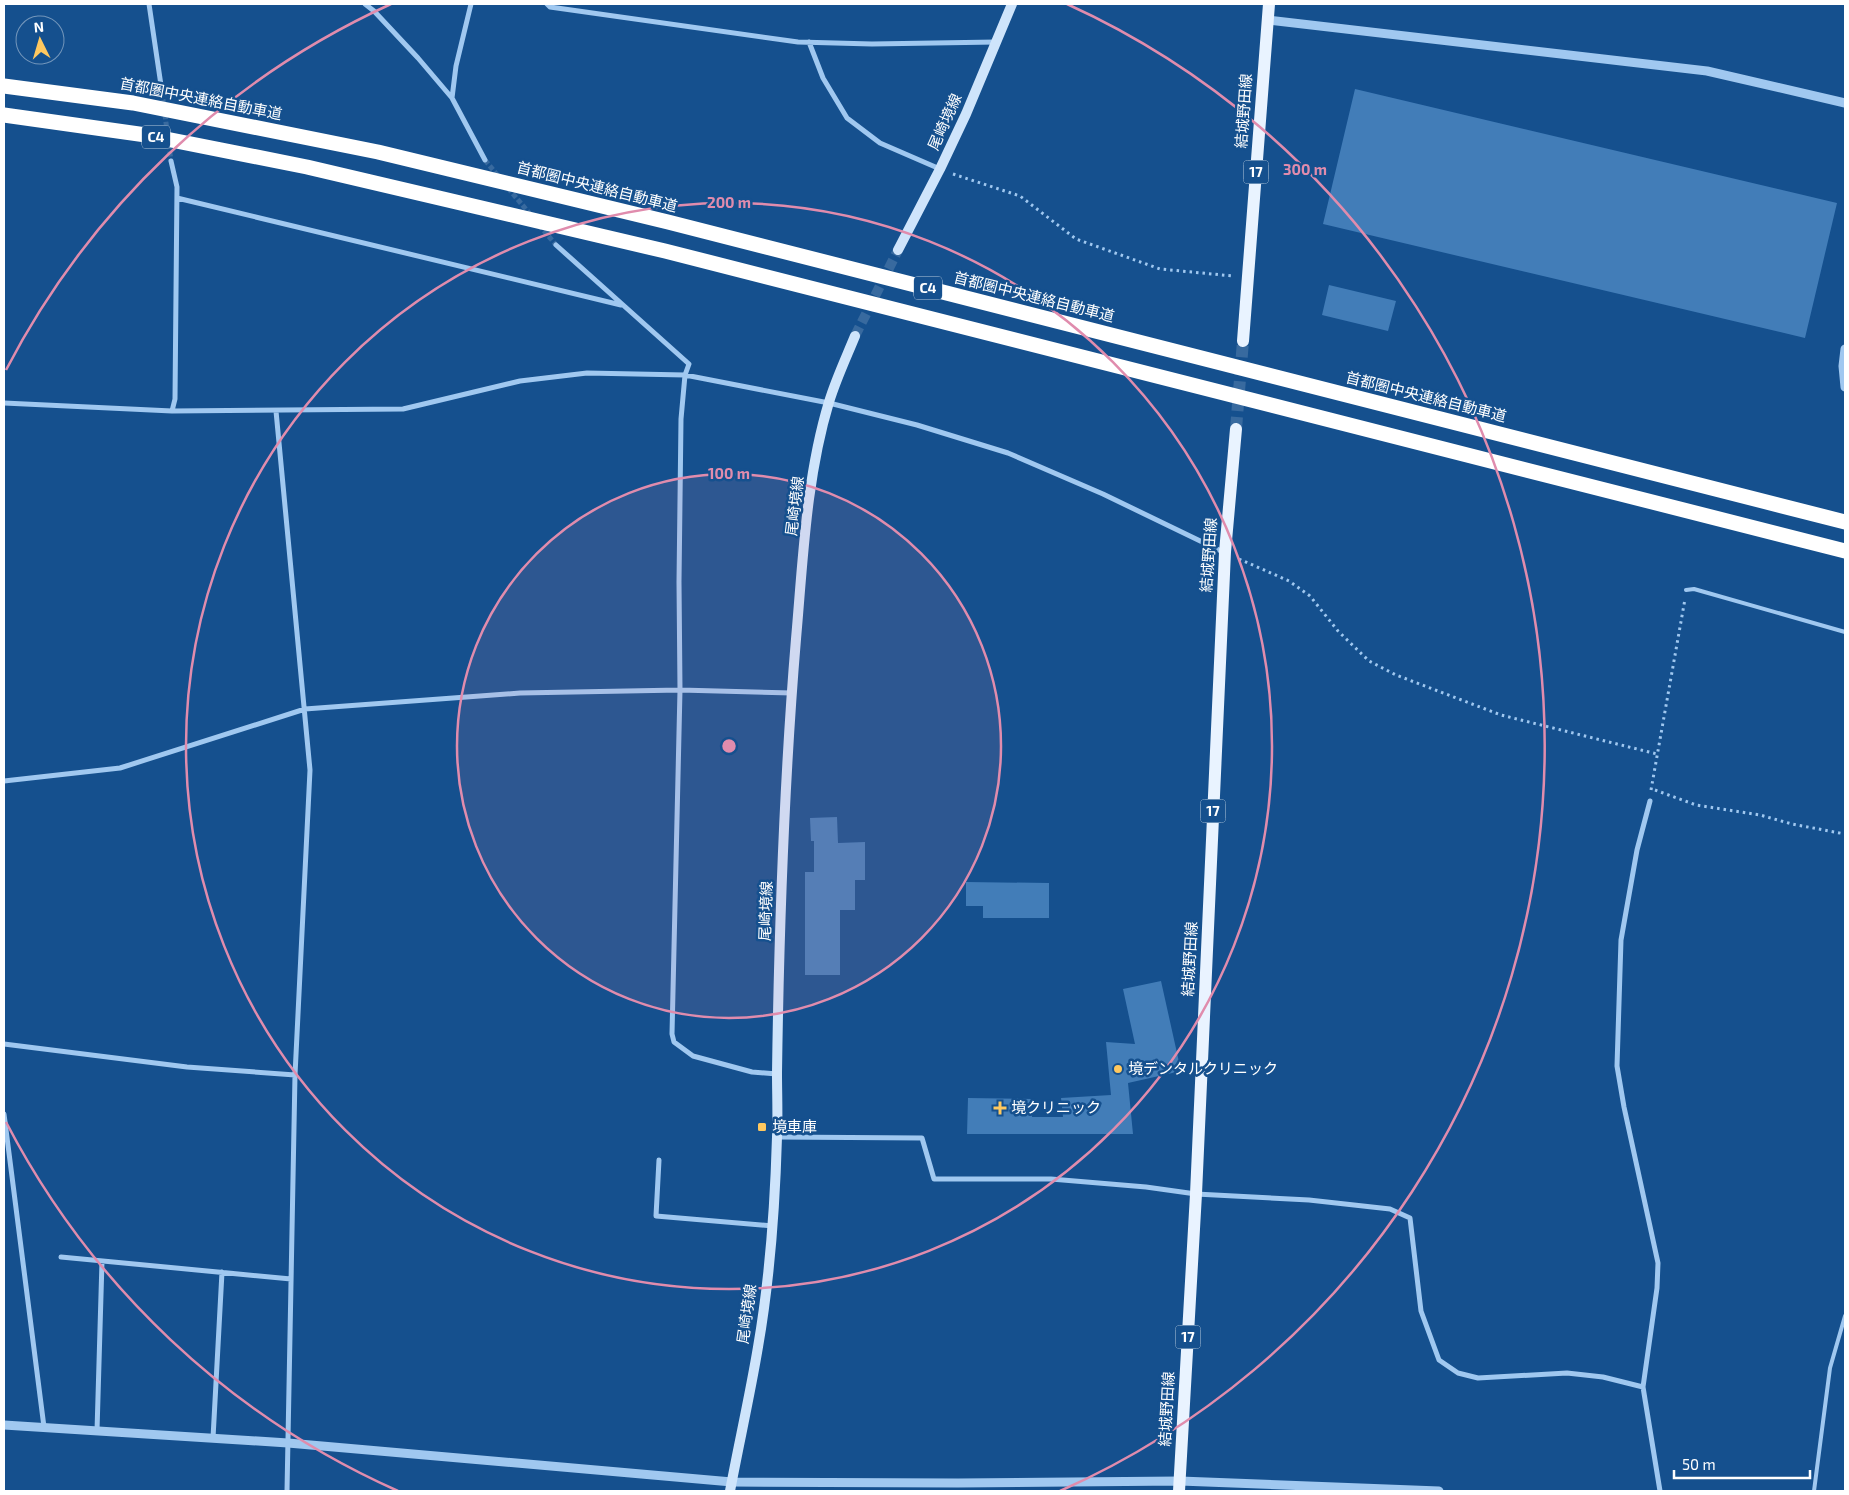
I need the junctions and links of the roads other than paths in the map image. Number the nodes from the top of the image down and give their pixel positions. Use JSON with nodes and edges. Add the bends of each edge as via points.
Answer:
{"nodes":[{"id":1,"x":149,"y":4,"type":"edge"},
{"id":2,"x":365,"y":4,"type":"edge"},
{"id":3,"x":471,"y":4,"type":"edge"},
{"id":4,"x":547,"y":4,"type":"edge"},
{"id":5,"x":1012,"y":4,"type":"edge"},
{"id":6,"x":1269,"y":4,"type":"edge"},
{"id":7,"x":1268,"y":20,"type":"junction"},
{"id":8,"x":809,"y":42,"type":"junction"},
{"id":9,"x":997,"y":42,"type":"junction"},
{"id":10,"x":4,"y":86,"type":"edge"},
{"id":11,"x":162,"y":92,"type":"tunnel mouth"},
{"id":12,"x":452,"y":98,"type":"junction"},
{"id":13,"x":1845,"y":103,"type":"edge"},
{"id":14,"x":4,"y":115,"type":"edge"},
{"id":15,"x":485,"y":160,"type":"tunnel mouth"},
{"id":16,"x":172,"y":161,"type":"tunnel mouth"},
{"id":17,"x":940,"y":170,"type":"junction"},
{"id":18,"x":177,"y":198,"type":"junction"},
{"id":19,"x":556,"y":246,"type":"tunnel mouth"},
{"id":20,"x":898,"y":250,"type":"tunnel mouth"},
{"id":21,"x":623,"y":305,"type":"junction"},
{"id":22,"x":856,"y":336,"type":"tunnel mouth"},
{"id":23,"x":1243,"y":341,"type":"tunnel mouth"},
{"id":24,"x":1845,"y":349,"type":"edge"},
{"id":25,"x":685,"y":375,"type":"junction"},
{"id":26,"x":1845,"y":387,"type":"edge"},
{"id":27,"x":4,"y":403,"type":"edge"},
{"id":28,"x":829,"y":403,"type":"junction"},
{"id":29,"x":172,"y":411,"type":"junction"},
{"id":30,"x":276,"y":411,"type":"junction"},
{"id":31,"x":1236,"y":429,"type":"tunnel mouth"},
{"id":32,"x":1845,"y":522,"type":"edge"},
{"id":33,"x":1845,"y":551,"type":"edge"},
{"id":34,"x":1225,"y":552,"type":"junction"},
{"id":35,"x":1686,"y":590,"type":"road end"},
{"id":36,"x":1845,"y":632,"type":"edge"},
{"id":37,"x":680,"y":690,"type":"junction"},
{"id":38,"x":792,"y":693,"type":"junction"},
{"id":39,"x":305,"y":709,"type":"junction"},
{"id":40,"x":4,"y":781,"type":"edge"},
{"id":41,"x":1650,"y":800,"type":"road end"},
{"id":42,"x":4,"y":1044,"type":"edge"},
{"id":43,"x":295,"y":1074,"type":"junction"},
{"id":44,"x":777,"y":1074,"type":"junction"},
{"id":45,"x":4,"y":1114,"type":"edge"},
{"id":46,"x":777,"y":1137,"type":"junction"},
{"id":47,"x":659,"y":1160,"type":"dead end"},
{"id":48,"x":1196,"y":1194,"type":"junction"},
{"id":49,"x":772,"y":1226,"type":"junction"},
{"id":50,"x":61,"y":1257,"type":"dead end"},
{"id":51,"x":102,"y":1260,"type":"junction"},
{"id":52,"x":222,"y":1272,"type":"junction"},
{"id":53,"x":291,"y":1279,"type":"junction"},
{"id":54,"x":1845,"y":1316,"type":"edge"},
{"id":55,"x":1644,"y":1387,"type":"junction"},
{"id":56,"x":4,"y":1425,"type":"edge"},
{"id":57,"x":44,"y":1428,"type":"junction"},
{"id":58,"x":97,"y":1431,"type":"junction"},
{"id":59,"x":212,"y":1438,"type":"junction"},
{"id":60,"x":288,"y":1443,"type":"junction"},
{"id":61,"x":731,"y":1486,"type":"edge"},
{"id":62,"x":1179,"y":1486,"type":"edge"},
{"id":63,"x":287,"y":1491,"type":"edge"},
{"id":64,"x":1439,"y":1491,"type":"edge"},
{"id":65,"x":1660,"y":1491,"type":"edge"},
{"id":66,"x":1814,"y":1491,"type":"edge"}],
"edges":[{"from":1,"to":11,"type":"street"},
{"from":2,"to":12,"type":"street"},
{"from":3,"to":12,"type":"street"},
{"from":4,"to":8,"type":"street","via":[[550,7]]},
{"from":5,"to":9,"type":"main road","name":"尾崎境線"},
{"from":6,"to":7,"type":"main road","name":"結城野田線","number":"17"},
{"from":7,"to":13,"type":"street","via":[[1707,71]]},
{"from":7,"to":23,"type":"main road","name":"結城野田線","number":"17"},
{"from":8,"to":9,"type":"street"},
{"from":8,"to":17,"type":"street","via":[[823,78],[847,118],[880,143]]},
{"from":9,"to":17,"type":"main road","name":"尾崎境線"},
{"from":10,"to":32,"type":"highway","name":"首都圏中央連絡自動車道","number":"C4","via":[[133,103],[378,152],[678,224]]},
{"from":12,"to":15,"type":"street"},
{"from":14,"to":33,"type":"highway","number":"C4","via":[[146,135],[307,167],[665,251]]},
{"from":16,"to":18,"type":"street"},
{"from":17,"to":20,"type":"main road","name":"尾崎境線"},
{"from":18,"to":21,"type":"street"},
{"from":18,"to":29,"type":"street","via":[[175,399]]},
{"from":19,"to":21,"type":"street"},
{"from":21,"to":25,"type":"street","via":[[689,364]]},
{"from":22,"to":28,"type":"main road","name":"尾崎境線"},
{"from":24,"to":26,"type":"street","via":[[1842,366]]},
{"from":25,"to":28,"type":"street"},
{"from":25,"to":30,"type":"street","via":[[587,373],[520,380],[403,409]]},
{"from":25,"to":37,"type":"street","via":[[680,419]]},
{"from":27,"to":29,"type":"street"},
{"from":28,"to":34,"type":"street","via":[[918,425],[1008,453]]},
{"from":28,"to":38,"type":"main road","name":"尾崎境線","via":[[808,509]]},
{"from":29,"to":30,"type":"street"},
{"from":30,"to":39,"type":"street"},
{"from":31,"to":34,"type":"main road","name":"結城野田線","number":"17"},
{"from":34,"to":48,"type":"main road","name":"結城野田線","number":"17"},
{"from":35,"to":36,"type":"lane","via":[[1694,589]]},
{"from":37,"to":38,"type":"street"},
{"from":37,"to":39,"type":"street","via":[[520,693]]},
{"from":37,"to":44,"type":"street","via":[[674,1042],[693,1056],[752,1072]]},
{"from":38,"to":44,"type":"main road","name":"尾崎境線","via":[[780,934]]},
{"from":39,"to":40,"type":"street","via":[[120,768]]},
{"from":39,"to":43,"type":"street","via":[[310,770]]},
{"from":41,"to":55,"type":"street","via":[[1637,850],[1621,940],[1617,1066],[1658,1263]]},
{"from":42,"to":43,"type":"street","via":[[187,1067]]},
{"from":43,"to":53,"type":"street"},
{"from":44,"to":46,"type":"main road","name":"尾崎境線"},
{"from":45,"to":57,"type":"street"},
{"from":46,"to":48,"type":"street","via":[[922,1138],[934,1179],[1051,1179]]},
{"from":46,"to":49,"type":"main road","name":"尾崎境線"},
{"from":47,"to":49,"type":"street","via":[[656,1216]]},
{"from":48,"to":55,"type":"street","via":[[1308,1200],[1390,1209],[1410,1218],[1420,1311],[1439,1360],[1458,1373],[1478,1378],[1567,1373],[1603,1377]]},
{"from":48,"to":62,"type":"main road","name":"結城野田線","number":"17"},
{"from":49,"to":61,"type":"main road","name":"尾崎境線","via":[[758,1348]]},
{"from":50,"to":51,"type":"street"},
{"from":51,"to":52,"type":"street"},
{"from":51,"to":58,"type":"street"},
{"from":52,"to":53,"type":"street"},
{"from":52,"to":59,"type":"street"},
{"from":53,"to":60,"type":"street"},
{"from":54,"to":66,"type":"lane","via":[[1830,1368]]},
{"from":55,"to":65,"type":"street"},
{"from":56,"to":57,"type":"street"},
{"from":57,"to":58,"type":"street"},
{"from":58,"to":59,"type":"street"},
{"from":59,"to":60,"type":"street"},
{"from":60,"to":61,"type":"street"},
{"from":60,"to":63,"type":"street"},
{"from":61,"to":62,"type":"street","via":[[958,1483]]},
{"from":62,"to":64,"type":"street"}]}
